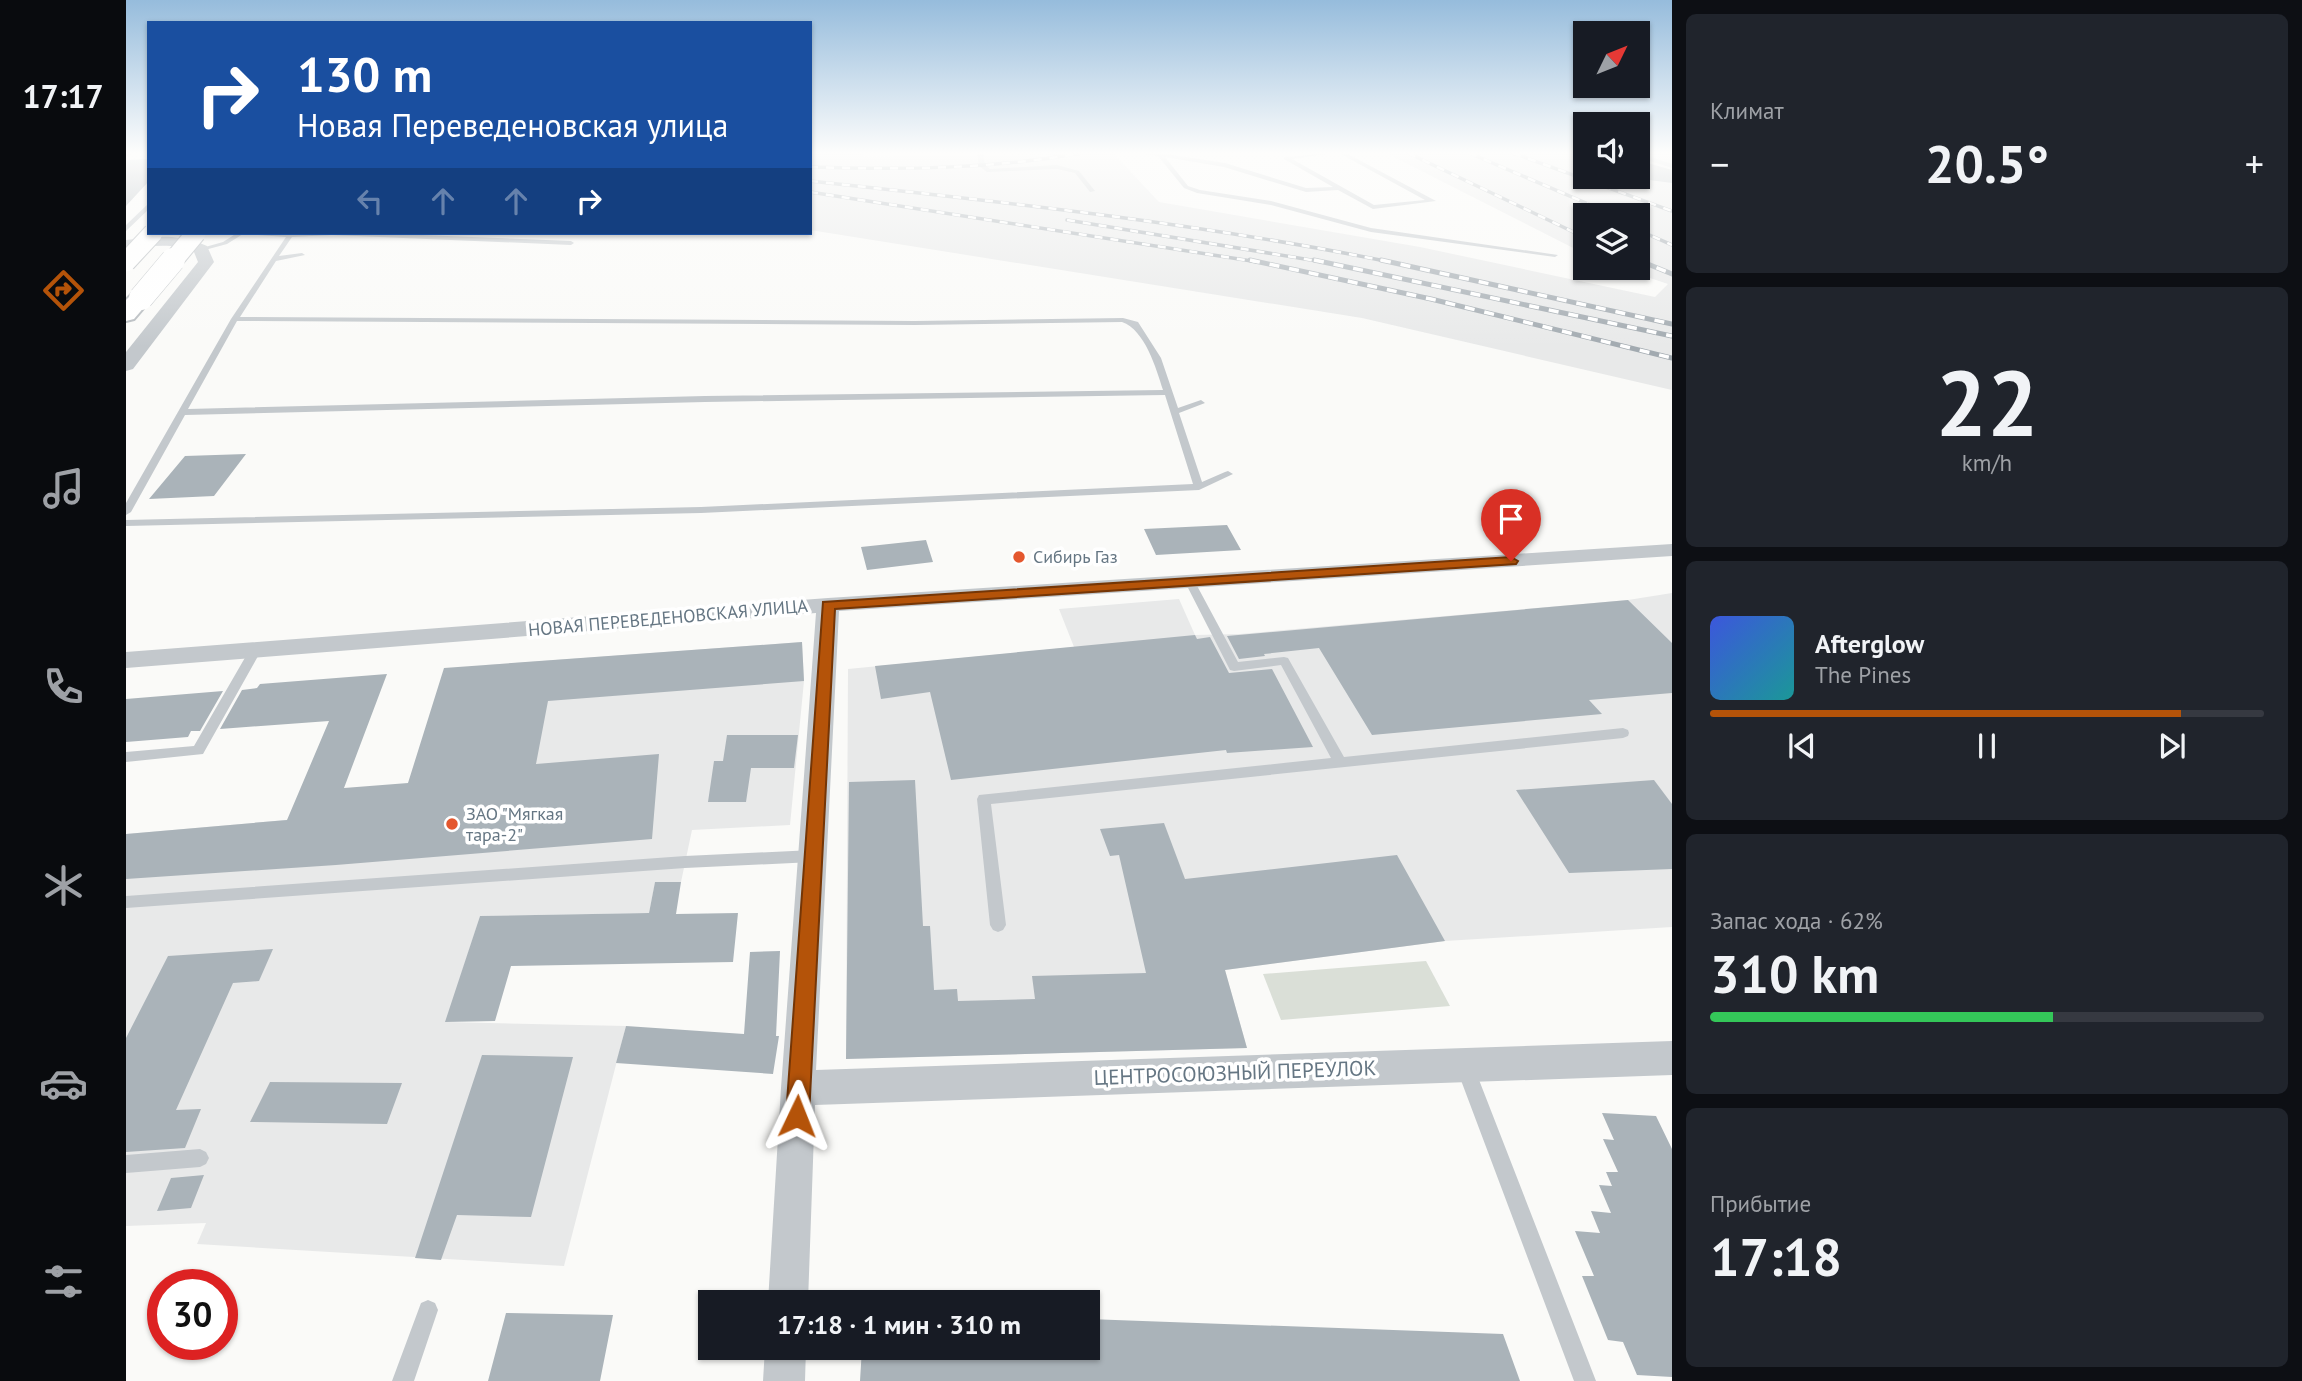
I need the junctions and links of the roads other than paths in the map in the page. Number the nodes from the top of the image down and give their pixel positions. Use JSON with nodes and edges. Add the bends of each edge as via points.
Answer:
{"nodes":[{"id":1,"x":1326,"y":217,"type":"edge"},
{"id":2,"x":239,"y":235,"type":"edge"},
{"id":3,"x":290,"y":235,"type":"edge"},
{"id":4,"x":380,"y":235,"type":"edge"},
{"id":5,"x":126,"y":236,"type":"edge"},
{"id":6,"x":157,"y":237,"type":"edge"},
{"id":7,"x":199,"y":241,"type":"edge"},
{"id":8,"x":571,"y":243,"type":"dead end"},
{"id":9,"x":126,"y":245,"type":"edge"},
{"id":10,"x":302,"y":255,"type":"dead end"},
{"id":11,"x":1555,"y":255,"type":"dead end"},
{"id":12,"x":275,"y":259,"type":"junction"},
{"id":13,"x":126,"y":262,"type":"edge"},
{"id":14,"x":134,"y":306,"type":"edge"},
{"id":15,"x":235,"y":319,"type":"junction"},
{"id":16,"x":126,"y":365,"type":"edge"},
{"id":17,"x":1168,"y":392,"type":"junction"},
{"id":18,"x":1201,"y":403,"type":"dead end"},
{"id":19,"x":182,"y":412,"type":"junction"},
{"id":20,"x":1175,"y":412,"type":"junction"},
{"id":21,"x":1228,"y":474,"type":"dead end"},
{"id":22,"x":1199,"y":487,"type":"junction"},
{"id":23,"x":126,"y":512,"type":"edge"},
{"id":24,"x":126,"y":523,"type":"edge"},
{"id":25,"x":1672,"y":550,"type":"edge"},
{"id":26,"x":1190,"y":582,"type":"junction"},
{"id":27,"x":828,"y":605,"type":"junction"},
{"id":28,"x":256,"y":649,"type":"junction"},
{"id":29,"x":126,"y":660,"type":"edge"},
{"id":30,"x":1623,"y":733,"type":"dead end"},
{"id":31,"x":126,"y":757,"type":"edge"},
{"id":32,"x":1340,"y":762,"type":"junction"},
{"id":33,"x":813,"y":856,"type":"junction"},
{"id":34,"x":126,"y":902,"type":"edge"},
{"id":35,"x":998,"y":925,"type":"dead end"},
{"id":36,"x":1672,"y":1058,"type":"edge"},
{"id":37,"x":1464,"y":1066,"type":"junction"},
{"id":38,"x":798,"y":1088,"type":"junction"},
{"id":39,"x":200,"y":1158,"type":"dead end"},
{"id":40,"x":126,"y":1164,"type":"edge"},
{"id":41,"x":789,"y":1290,"type":"edge"},
{"id":42,"x":428,"y":1310,"type":"dead end"},
{"id":43,"x":785,"y":1360,"type":"edge"},
{"id":44,"x":403,"y":1381,"type":"edge"},
{"id":45,"x":784,"y":1381,"type":"edge"},
{"id":46,"x":1585,"y":1381,"type":"edge"}],
"edges":[{"from":1,"to":11,"type":"lane","via":[[1371,230]]},
{"from":2,"to":7,"type":"lane","via":[[225,243]]},
{"from":3,"to":12,"type":"lane"},
{"from":4,"to":8,"type":"lane"},
{"from":5,"to":6,"type":"street"},
{"from":6,"to":7,"type":"street"},
{"from":6,"to":9,"type":"street"},
{"from":6,"to":13,"type":"main road","bridge":true},
{"from":7,"to":14,"type":"main road","bridge":true},
{"from":7,"to":16,"type":"street","via":[[206,257],[204,268]]},
{"from":10,"to":12,"type":"lane"},
{"from":12,"to":15,"type":"lane"},
{"from":15,"to":17,"type":"lane","via":[[1123,320],[1135,324],[1147,339]]},
{"from":15,"to":19,"type":"lane"},
{"from":17,"to":19,"type":"lane"},
{"from":17,"to":20,"type":"lane"},
{"from":18,"to":20,"type":"lane"},
{"from":19,"to":23,"type":"lane"},
{"from":20,"to":22,"type":"lane"},
{"from":21,"to":22,"type":"lane"},
{"from":22,"to":24,"type":"lane","via":[[701,510]]},
{"from":25,"to":26,"type":"street","name":"НОВАЯ ПЕРЕВЕДЕНОВСКАЯ УЛИЦА"},
{"from":26,"to":27,"type":"street","name":"НОВАЯ ПЕРЕВЕДЕНОВСКАЯ УЛИЦА"},
{"from":26,"to":32,"type":"lane","via":[[1234,667],[1284,661]]},
{"from":27,"to":28,"type":"street","name":"НОВАЯ ПЕРЕВЕДЕНОВСКАЯ УЛИЦА"},
{"from":27,"to":33,"type":"street"},
{"from":28,"to":29,"type":"street","name":"НОВАЯ ПЕРЕВЕДЕНОВСКАЯ УЛИЦА"},
{"from":28,"to":31,"type":"lane","via":[[198,751]]},
{"from":30,"to":32,"type":"lane"},
{"from":32,"to":35,"type":"lane","via":[[984,799]]},
{"from":33,"to":34,"type":"lane"},
{"from":33,"to":38,"type":"street"},
{"from":36,"to":37,"type":"street","name":"ЦЕНТРОСОЮЗНЫЙ ПЕРЕУЛОК"},
{"from":37,"to":38,"type":"street","name":"ЦЕНТРОСОЮЗНЫЙ ПЕРЕУЛОК"},
{"from":37,"to":46,"type":"lane"},
{"from":38,"to":41,"type":"street"},
{"from":39,"to":40,"type":"lane"},
{"from":42,"to":44,"type":"lane"},
{"from":43,"to":45,"type":"street"}]}
